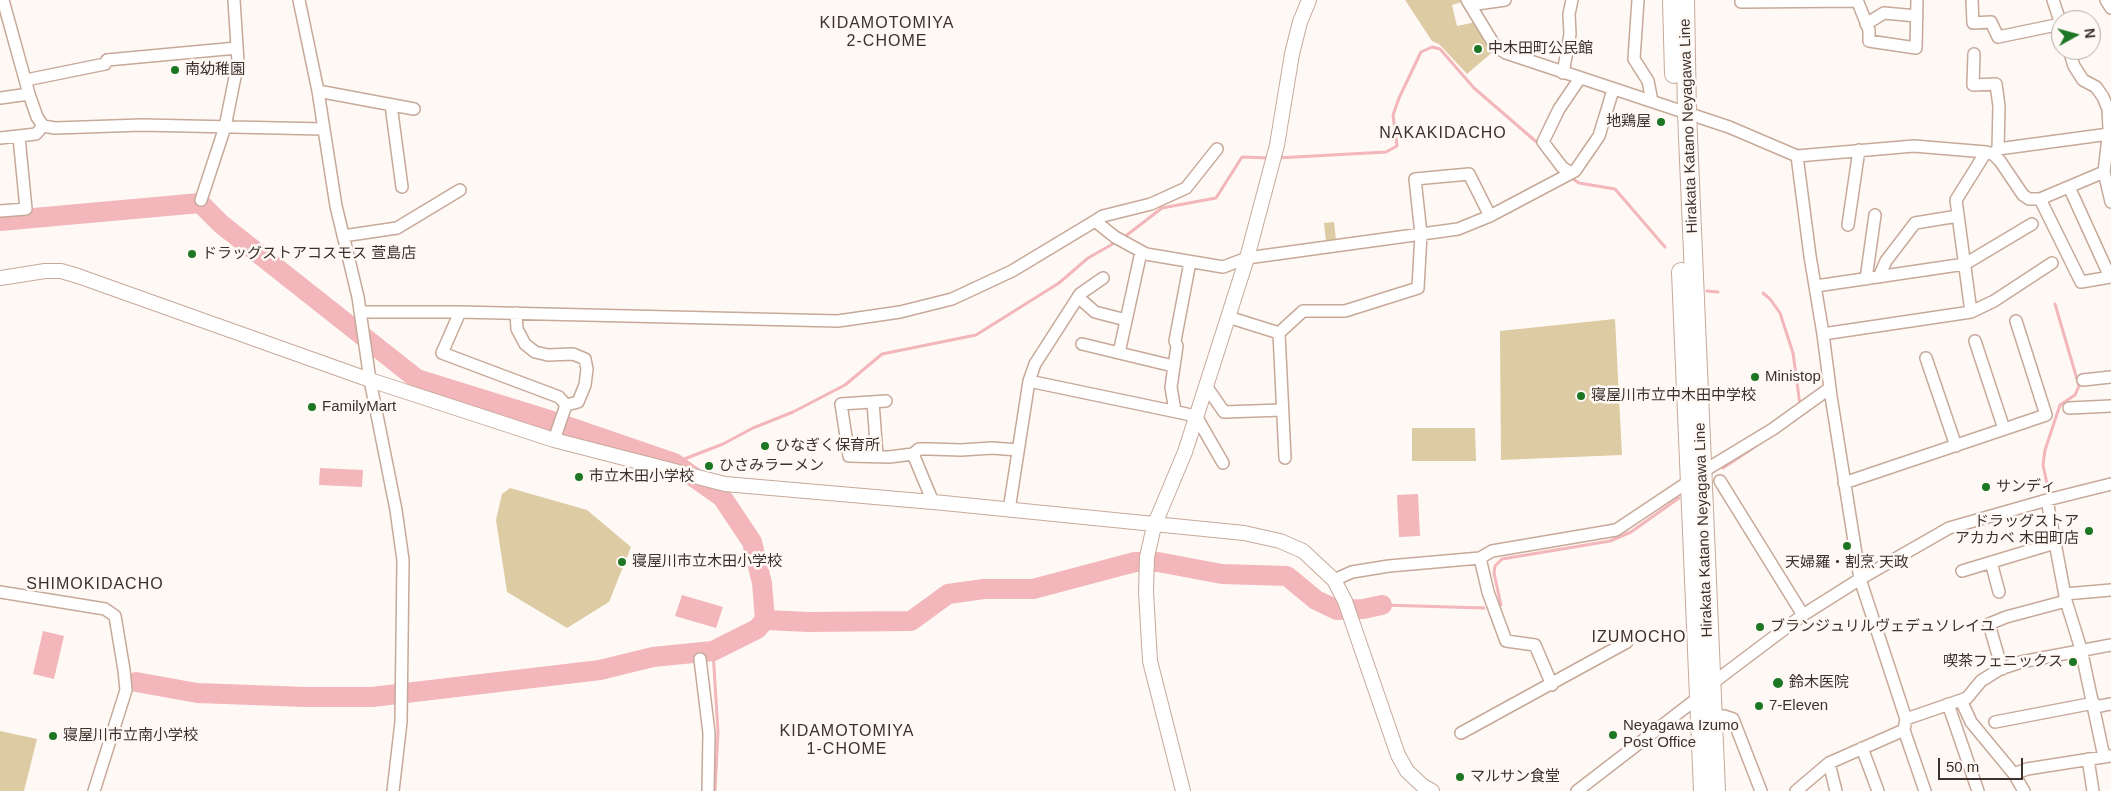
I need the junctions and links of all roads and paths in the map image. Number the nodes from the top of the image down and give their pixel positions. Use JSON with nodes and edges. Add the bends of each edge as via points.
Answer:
{"nodes":[{"id":1,"x":3,"y":0,"type":"edge"},
{"id":2,"x":234,"y":0,"type":"edge"},
{"id":3,"x":299,"y":0,"type":"edge"},
{"id":4,"x":1310,"y":0,"type":"edge"},
{"id":5,"x":1505,"y":0,"type":"edge"},
{"id":6,"x":1572,"y":0,"type":"edge"},
{"id":7,"x":1638,"y":0,"type":"edge"},
{"id":8,"x":1672,"y":0,"type":"edge"},
{"id":9,"x":1685,"y":0,"type":"edge"},
{"id":10,"x":1917,"y":0,"type":"edge"},
{"id":11,"x":1972,"y":0,"type":"edge"},
{"id":12,"x":2106,"y":0,"type":"edge"},
{"id":13,"x":1857,"y":1,"type":"edge"},
{"id":14,"x":1469,"y":2,"type":"edge"},
{"id":15,"x":1741,"y":2,"type":"dead end"},
{"id":16,"x":2111,"y":8,"type":"edge"},
{"id":17,"x":1916,"y":16,"type":"junction"},
{"id":18,"x":1866,"y":24,"type":"junction"},
{"id":19,"x":2051,"y":26,"type":"edge"},
{"id":20,"x":6,"y":29,"type":"edge"},
{"id":21,"x":237,"y":48,"type":"junction"},
{"id":22,"x":1974,"y":54,"type":"dead end"},
{"id":23,"x":2072,"y":60,"type":"edge"},
{"id":24,"x":1563,"y":72,"type":"junction"},
{"id":25,"x":1580,"y":78,"type":"junction"},
{"id":26,"x":26,"y":80,"type":"junction"},
{"id":27,"x":1613,"y":90,"type":"junction"},
{"id":28,"x":318,"y":92,"type":"junction"},
{"id":29,"x":29,"y":94,"type":"junction"},
{"id":30,"x":0,"y":97,"type":"edge"},
{"id":31,"x":1652,"y":101,"type":"junction"},
{"id":32,"x":391,"y":105,"type":"junction"},
{"id":33,"x":414,"y":110,"type":"dead end"},
{"id":34,"x":1681,"y":112,"type":"junction"},
{"id":35,"x":43,"y":126,"type":"junction"},
{"id":36,"x":225,"y":127,"type":"junction"},
{"id":37,"x":323,"y":129,"type":"junction"},
{"id":38,"x":2110,"y":131,"type":"edge"},
{"id":39,"x":19,"y":137,"type":"junction"},
{"id":40,"x":0,"y":138,"type":"edge"},
{"id":41,"x":1217,"y":148,"type":"dead end"},
{"id":42,"x":1859,"y":150,"type":"junction"},
{"id":43,"x":1993,"y":152,"type":"junction"},
{"id":44,"x":1797,"y":156,"type":"junction"},
{"id":45,"x":2104,"y":172,"type":"junction"},
{"id":46,"x":1569,"y":174,"type":"junction"},
{"id":47,"x":402,"y":187,"type":"dead end"},
{"id":48,"x":2069,"y":187,"type":"junction"},
{"id":49,"x":460,"y":190,"type":"dead end"},
{"id":50,"x":2040,"y":199,"type":"junction"},
{"id":51,"x":201,"y":200,"type":"dead end"},
{"id":52,"x":2111,"y":202,"type":"edge"},
{"id":53,"x":0,"y":211,"type":"edge"},
{"id":54,"x":1875,"y":215,"type":"dead end"},
{"id":55,"x":1490,"y":216,"type":"junction"},
{"id":56,"x":1958,"y":216,"type":"junction"},
{"id":57,"x":1095,"y":221,"type":"junction"},
{"id":58,"x":2032,"y":224,"type":"dead end"},
{"id":59,"x":1848,"y":225,"type":"dead end"},
{"id":60,"x":1421,"y":234,"type":"junction"},
{"id":61,"x":343,"y":236,"type":"junction"},
{"id":62,"x":1142,"y":252,"type":"junction"},
{"id":63,"x":1247,"y":258,"type":"junction"},
{"id":64,"x":1190,"y":262,"type":"junction"},
{"id":65,"x":2052,"y":263,"type":"dead end"},
{"id":66,"x":1965,"y":264,"type":"junction"},
{"id":67,"x":1878,"y":277,"type":"junction"},
{"id":68,"x":2110,"y":277,"type":"edge"},
{"id":69,"x":0,"y":278,"type":"edge"},
{"id":70,"x":1103,"y":278,"type":"dead end"},
{"id":71,"x":1866,"y":279,"type":"junction"},
{"id":72,"x":1816,"y":286,"type":"junction"},
{"id":73,"x":1078,"y":298,"type":"junction"},
{"id":74,"x":360,"y":312,"type":"junction"},
{"id":75,"x":460,"y":312,"type":"junction"},
{"id":76,"x":1971,"y":312,"type":"junction"},
{"id":77,"x":516,"y":313,"type":"junction"},
{"id":78,"x":1228,"y":317,"type":"junction"},
{"id":79,"x":1126,"y":320,"type":"junction"},
{"id":80,"x":2016,"y":321,"type":"dead end"},
{"id":81,"x":1279,"y":333,"type":"junction"},
{"id":82,"x":1824,"y":334,"type":"junction"},
{"id":83,"x":1975,"y":341,"type":"dead end"},
{"id":84,"x":1082,"y":344,"type":"dead end"},
{"id":85,"x":1119,"y":353,"type":"junction"},
{"id":86,"x":1926,"y":358,"type":"dead end"},
{"id":87,"x":1173,"y":366,"type":"junction"},
{"id":88,"x":2111,"y":377,"type":"edge"},
{"id":89,"x":370,"y":380,"type":"junction"},
{"id":90,"x":2083,"y":380,"type":"dead end"},
{"id":91,"x":1029,"y":381,"type":"junction"},
{"id":92,"x":1206,"y":386,"type":"junction"},
{"id":93,"x":1830,"y":388,"type":"junction"},
{"id":94,"x":886,"y":401,"type":"dead end"},
{"id":95,"x":874,"y":402,"type":"junction"},
{"id":96,"x":566,"y":405,"type":"junction"},
{"id":97,"x":2111,"y":406,"type":"edge"},
{"id":98,"x":2069,"y":408,"type":"dead end"},
{"id":99,"x":1282,"y":410,"type":"junction"},
{"id":100,"x":1175,"y":411,"type":"junction"},
{"id":101,"x":1196,"y":416,"type":"junction"},
{"id":102,"x":2004,"y":429,"type":"junction"},
{"id":103,"x":554,"y":440,"type":"junction"},
{"id":104,"x":1956,"y":446,"type":"junction"},
{"id":105,"x":1018,"y":450,"type":"junction"},
{"id":106,"x":913,"y":454,"type":"junction"},
{"id":107,"x":877,"y":456,"type":"junction"},
{"id":108,"x":1285,"y":458,"type":"dead end"},
{"id":109,"x":1223,"y":463,"type":"dead end"},
{"id":110,"x":1695,"y":478,"type":"junction"},
{"id":111,"x":1720,"y":481,"type":"dead end"},
{"id":112,"x":1844,"y":484,"type":"junction"},
{"id":113,"x":2111,"y":484,"type":"edge"},
{"id":114,"x":2046,"y":500,"type":"junction"},
{"id":115,"x":933,"y":502,"type":"junction"},
{"id":116,"x":1009,"y":510,"type":"junction"},
{"id":117,"x":1154,"y":526,"type":"junction"},
{"id":118,"x":2056,"y":543,"type":"junction"},
{"id":119,"x":1480,"y":558,"type":"junction"},
{"id":120,"x":1991,"y":562,"type":"junction"},
{"id":121,"x":1962,"y":571,"type":"dead end"},
{"id":122,"x":1860,"y":579,"type":"junction"},
{"id":123,"x":1334,"y":580,"type":"junction"},
{"id":124,"x":2111,"y":590,"type":"edge"},
{"id":125,"x":0,"y":592,"type":"edge"},
{"id":126,"x":1999,"y":592,"type":"dead end"},
{"id":127,"x":2065,"y":597,"type":"junction"},
{"id":128,"x":1803,"y":615,"type":"junction"},
{"id":129,"x":1627,"y":642,"type":"dead end"},
{"id":130,"x":2111,"y":644,"type":"edge"},
{"id":131,"x":2081,"y":650,"type":"junction"},
{"id":132,"x":700,"y":659,"type":"dead end"},
{"id":133,"x":2002,"y":669,"type":"junction"},
{"id":134,"x":1552,"y":684,"type":"junction"},
{"id":135,"x":1704,"y":691,"type":"junction"},
{"id":136,"x":1961,"y":700,"type":"junction"},
{"id":137,"x":1948,"y":704,"type":"junction"},
{"id":138,"x":2111,"y":704,"type":"edge"},
{"id":139,"x":2094,"y":705,"type":"junction"},
{"id":140,"x":1713,"y":716,"type":"junction"},
{"id":141,"x":1995,"y":722,"type":"dead end"},
{"id":142,"x":1905,"y":725,"type":"junction"},
{"id":143,"x":1461,"y":733,"type":"dead end"},
{"id":144,"x":1862,"y":748,"type":"junction"},
{"id":145,"x":2108,"y":756,"type":"edge"},
{"id":146,"x":2088,"y":759,"type":"junction"},
{"id":147,"x":1829,"y":763,"type":"junction"},
{"id":148,"x":2014,"y":774,"type":"junction"},
{"id":149,"x":94,"y":791,"type":"edge"},
{"id":150,"x":393,"y":791,"type":"edge"},
{"id":151,"x":708,"y":791,"type":"edge"},
{"id":152,"x":1183,"y":791,"type":"edge"},
{"id":153,"x":1432,"y":791,"type":"edge"},
{"id":154,"x":1577,"y":791,"type":"edge"},
{"id":155,"x":1703,"y":791,"type":"edge"},
{"id":156,"x":1716,"y":791,"type":"edge"},
{"id":157,"x":1761,"y":791,"type":"edge"},
{"id":158,"x":1796,"y":791,"type":"edge"},
{"id":159,"x":1836,"y":791,"type":"edge"},
{"id":160,"x":1878,"y":791,"type":"edge"},
{"id":161,"x":1925,"y":791,"type":"edge"},
{"id":162,"x":1978,"y":791,"type":"edge"},
{"id":163,"x":2024,"y":791,"type":"edge"},
{"id":164,"x":2093,"y":791,"type":"edge"}],
"edges":[{"from":1,"to":20,"type":"street"},
{"from":2,"to":21,"type":"street"},
{"from":3,"to":28,"type":"street"},
{"from":4,"to":63,"type":"street","via":[[1300,22],[1292,54],[1273,158]]},
{"from":5,"to":14,"type":"street"},
{"from":6,"to":24,"type":"street"},
{"from":7,"to":31,"type":"street","via":[[1634,59],[1648,81]]},
{"from":8,"to":34,"type":"main road","name":"Hirakata Katano Neyagawa Line"},
{"from":9,"to":34,"type":"main road","name":"Hirakata Katano Neyagawa Line"},
{"from":10,"to":17,"type":"street"},
{"from":11,"to":19,"type":"street","via":[[1973,24],[1992,22],[1998,37]]},
{"from":12,"to":16,"type":"street"},
{"from":13,"to":15,"type":"street"},
{"from":13,"to":18,"type":"street"},
{"from":14,"to":24,"type":"street","via":[[1495,46],[1506,53]]},
{"from":17,"to":18,"type":"street","via":[[1884,13]]},
{"from":17,"to":18,"type":"street","via":[[1916,48],[1869,41]]},
{"from":20,"to":26,"type":"street"},
{"from":21,"to":26,"type":"street","via":[[107,60],[104,64]]},
{"from":21,"to":36,"type":"street","via":[[238,62]]},
{"from":22,"to":43,"type":"street","via":[[1974,85],[1996,84],[1999,106]]},
{"from":23,"to":38,"type":"street","via":[[2083,80],[2096,87],[2103,97]]},
{"from":24,"to":25,"type":"street"},
{"from":25,"to":27,"type":"street"},
{"from":25,"to":46,"type":"street","via":[[1559,109],[1543,142]]},
{"from":26,"to":29,"type":"street"},
{"from":27,"to":31,"type":"street"},
{"from":27,"to":46,"type":"street","via":[[1599,136]]},
{"from":28,"to":32,"type":"street"},
{"from":28,"to":37,"type":"street"},
{"from":29,"to":30,"type":"street"},
{"from":29,"to":35,"type":"street"},
{"from":31,"to":34,"type":"street"},
{"from":32,"to":33,"type":"street"},
{"from":32,"to":47,"type":"street"},
{"from":34,"to":44,"type":"street","via":[[1729,127]]},
{"from":34,"to":110,"type":"main road","name":"Hirakata Katano Neyagawa Line"},
{"from":35,"to":36,"type":"street"},
{"from":35,"to":39,"type":"street","via":[[36,134]]},
{"from":36,"to":37,"type":"street"},
{"from":36,"to":51,"type":"street"},
{"from":37,"to":61,"type":"street"},
{"from":38,"to":43,"type":"street"},
{"from":38,"to":45,"type":"street"},
{"from":39,"to":40,"type":"street"},
{"from":39,"to":53,"type":"street","via":[[26,209]]},
{"from":41,"to":57,"type":"street","via":[[1186,188],[1151,204]]},
{"from":42,"to":43,"type":"street","via":[[1914,146]]},
{"from":42,"to":44,"type":"street"},
{"from":42,"to":59,"type":"street"},
{"from":43,"to":50,"type":"street","via":[[2023,195],[2029,199]]},
{"from":43,"to":56,"type":"street","via":[[1956,200]]},
{"from":44,"to":72,"type":"street"},
{"from":45,"to":48,"type":"street"},
{"from":45,"to":52,"type":"street"},
{"from":46,"to":55,"type":"street"},
{"from":48,"to":50,"type":"street"},
{"from":48,"to":68,"type":"street"},
{"from":49,"to":61,"type":"street","via":[[397,228]]},
{"from":50,"to":68,"type":"street","via":[[2081,282]]},
{"from":54,"to":71,"type":"street"},
{"from":55,"to":60,"type":"street","via":[[1458,229]]},
{"from":55,"to":60,"type":"street","via":[[1469,174],[1415,179]]},
{"from":56,"to":66,"type":"street"},
{"from":56,"to":67,"type":"street","via":[[1915,223]]},
{"from":57,"to":62,"type":"street"},
{"from":57,"to":77,"type":"street","via":[[1012,271],[961,295],[900,312],[838,321]]},
{"from":58,"to":66,"type":"street"},
{"from":60,"to":63,"type":"street"},
{"from":60,"to":81,"type":"street","via":[[1418,288],[1345,311],[1303,311]]},
{"from":61,"to":74,"type":"street"},
{"from":62,"to":64,"type":"street"},
{"from":62,"to":79,"type":"street"},
{"from":63,"to":64,"type":"street","via":[[1223,267]]},
{"from":63,"to":78,"type":"street"},
{"from":64,"to":87,"type":"street"},
{"from":65,"to":76,"type":"street"},
{"from":66,"to":67,"type":"street"},
{"from":66,"to":76,"type":"street"},
{"from":67,"to":71,"type":"street"},
{"from":69,"to":89,"type":"street","via":[[61,271]]},
{"from":70,"to":73,"type":"street"},
{"from":71,"to":72,"type":"street"},
{"from":72,"to":82,"type":"street"},
{"from":73,"to":79,"type":"street","via":[[1095,312]]},
{"from":73,"to":91,"type":"street","via":[[1035,364]]},
{"from":74,"to":75,"type":"street"},
{"from":74,"to":89,"type":"street"},
{"from":75,"to":77,"type":"street"},
{"from":75,"to":96,"type":"street","via":[[442,353],[559,397]]},
{"from":76,"to":82,"type":"street"},
{"from":77,"to":96,"type":"street","via":[[517,329],[525,344],[535,352],[573,354],[585,359],[585,384],[578,402]]},
{"from":78,"to":81,"type":"street"},
{"from":78,"to":92,"type":"street"},
{"from":79,"to":85,"type":"street"},
{"from":80,"to":102,"type":"street","via":[[2046,414]]},
{"from":81,"to":99,"type":"street"},
{"from":82,"to":93,"type":"street"},
{"from":83,"to":102,"type":"street"},
{"from":84,"to":85,"type":"street"},
{"from":85,"to":87,"type":"street"},
{"from":86,"to":104,"type":"street"},
{"from":87,"to":100,"type":"street","via":[[1171,387]]},
{"from":88,"to":90,"type":"street"},
{"from":89,"to":103,"type":"street"},
{"from":89,"to":150,"type":"street","via":[[403,560],[401,694]]},
{"from":91,"to":100,"type":"street"},
{"from":91,"to":105,"type":"street"},
{"from":92,"to":99,"type":"street","via":[[1224,412]]},
{"from":92,"to":101,"type":"street"},
{"from":93,"to":110,"type":"street"},
{"from":93,"to":112,"type":"street"},
{"from":94,"to":95,"type":"street"},
{"from":95,"to":107,"type":"street"},
{"from":95,"to":107,"type":"street","via":[[841,404],[849,456]]},
{"from":96,"to":103,"type":"street"},
{"from":97,"to":98,"type":"street"},
{"from":99,"to":108,"type":"street"},
{"from":100,"to":101,"type":"street"},
{"from":101,"to":109,"type":"street"},
{"from":101,"to":117,"type":"street","via":[[1185,452]]},
{"from":102,"to":104,"type":"street"},
{"from":103,"to":115,"type":"street","via":[[725,484]]},
{"from":104,"to":112,"type":"street"},
{"from":105,"to":106,"type":"street","via":[[919,449]]},
{"from":105,"to":116,"type":"street"},
{"from":106,"to":107,"type":"street"},
{"from":106,"to":115,"type":"street"},
{"from":110,"to":119,"type":"street","via":[[1616,530],[1492,551]]},
{"from":110,"to":135,"type":"main road","name":"Hirakata Katano Neyagawa Line"},
{"from":111,"to":128,"type":"street"},
{"from":112,"to":122,"type":"street"},
{"from":113,"to":114,"type":"street"},
{"from":114,"to":118,"type":"street"},
{"from":114,"to":122,"type":"street","via":[[1949,528]]},
{"from":115,"to":116,"type":"street"},
{"from":116,"to":117,"type":"street"},
{"from":117,"to":123,"type":"street","via":[[1244,533],[1280,541],[1303,551]]},
{"from":117,"to":152,"type":"street","via":[[1146,592],[1150,661]]},
{"from":118,"to":120,"type":"street"},
{"from":118,"to":127,"type":"street"},
{"from":119,"to":123,"type":"street","via":[[1389,566],[1352,572]]},
{"from":119,"to":134,"type":"street","via":[[1490,600],[1506,641],[1535,645]]},
{"from":120,"to":121,"type":"street"},
{"from":120,"to":126,"type":"street"},
{"from":122,"to":128,"type":"street"},
{"from":122,"to":142,"type":"street"},
{"from":123,"to":153,"type":"street","via":[[1345,602],[1398,756],[1406,771]]},
{"from":124,"to":127,"type":"street"},
{"from":125,"to":149,"type":"street","via":[[105,609],[114,616],[126,690]]},
{"from":127,"to":131,"type":"street"},
{"from":127,"to":133,"type":"street","via":[[1989,624]]},
{"from":128,"to":135,"type":"street"},
{"from":129,"to":134,"type":"street"},
{"from":130,"to":131,"type":"street"},
{"from":131,"to":133,"type":"street"},
{"from":131,"to":139,"type":"street"},
{"from":132,"to":151,"type":"street","via":[[709,733]]},
{"from":133,"to":136,"type":"street","via":[[1981,681]]},
{"from":134,"to":143,"type":"street"},
{"from":135,"to":140,"type":"main road","name":"Hirakata Katano Neyagawa Line"},
{"from":135,"to":154,"type":"street"},
{"from":135,"to":155,"type":"main road","name":"Hirakata Katano Neyagawa Line"},
{"from":136,"to":137,"type":"street"},
{"from":136,"to":148,"type":"street","via":[[1971,722]]},
{"from":137,"to":142,"type":"street"},
{"from":137,"to":162,"type":"street"},
{"from":138,"to":139,"type":"street"},
{"from":139,"to":141,"type":"street"},
{"from":139,"to":145,"type":"street"},
{"from":140,"to":156,"type":"main road","name":"Hirakata Katano Neyagawa Line"},
{"from":140,"to":157,"type":"street","via":[[1733,719]]},
{"from":142,"to":144,"type":"street"},
{"from":142,"to":161,"type":"street"},
{"from":144,"to":147,"type":"street"},
{"from":144,"to":160,"type":"street"},
{"from":145,"to":146,"type":"street"},
{"from":146,"to":148,"type":"street"},
{"from":146,"to":164,"type":"street"},
{"from":147,"to":158,"type":"street"},
{"from":147,"to":159,"type":"street"},
{"from":148,"to":163,"type":"street"}]}
